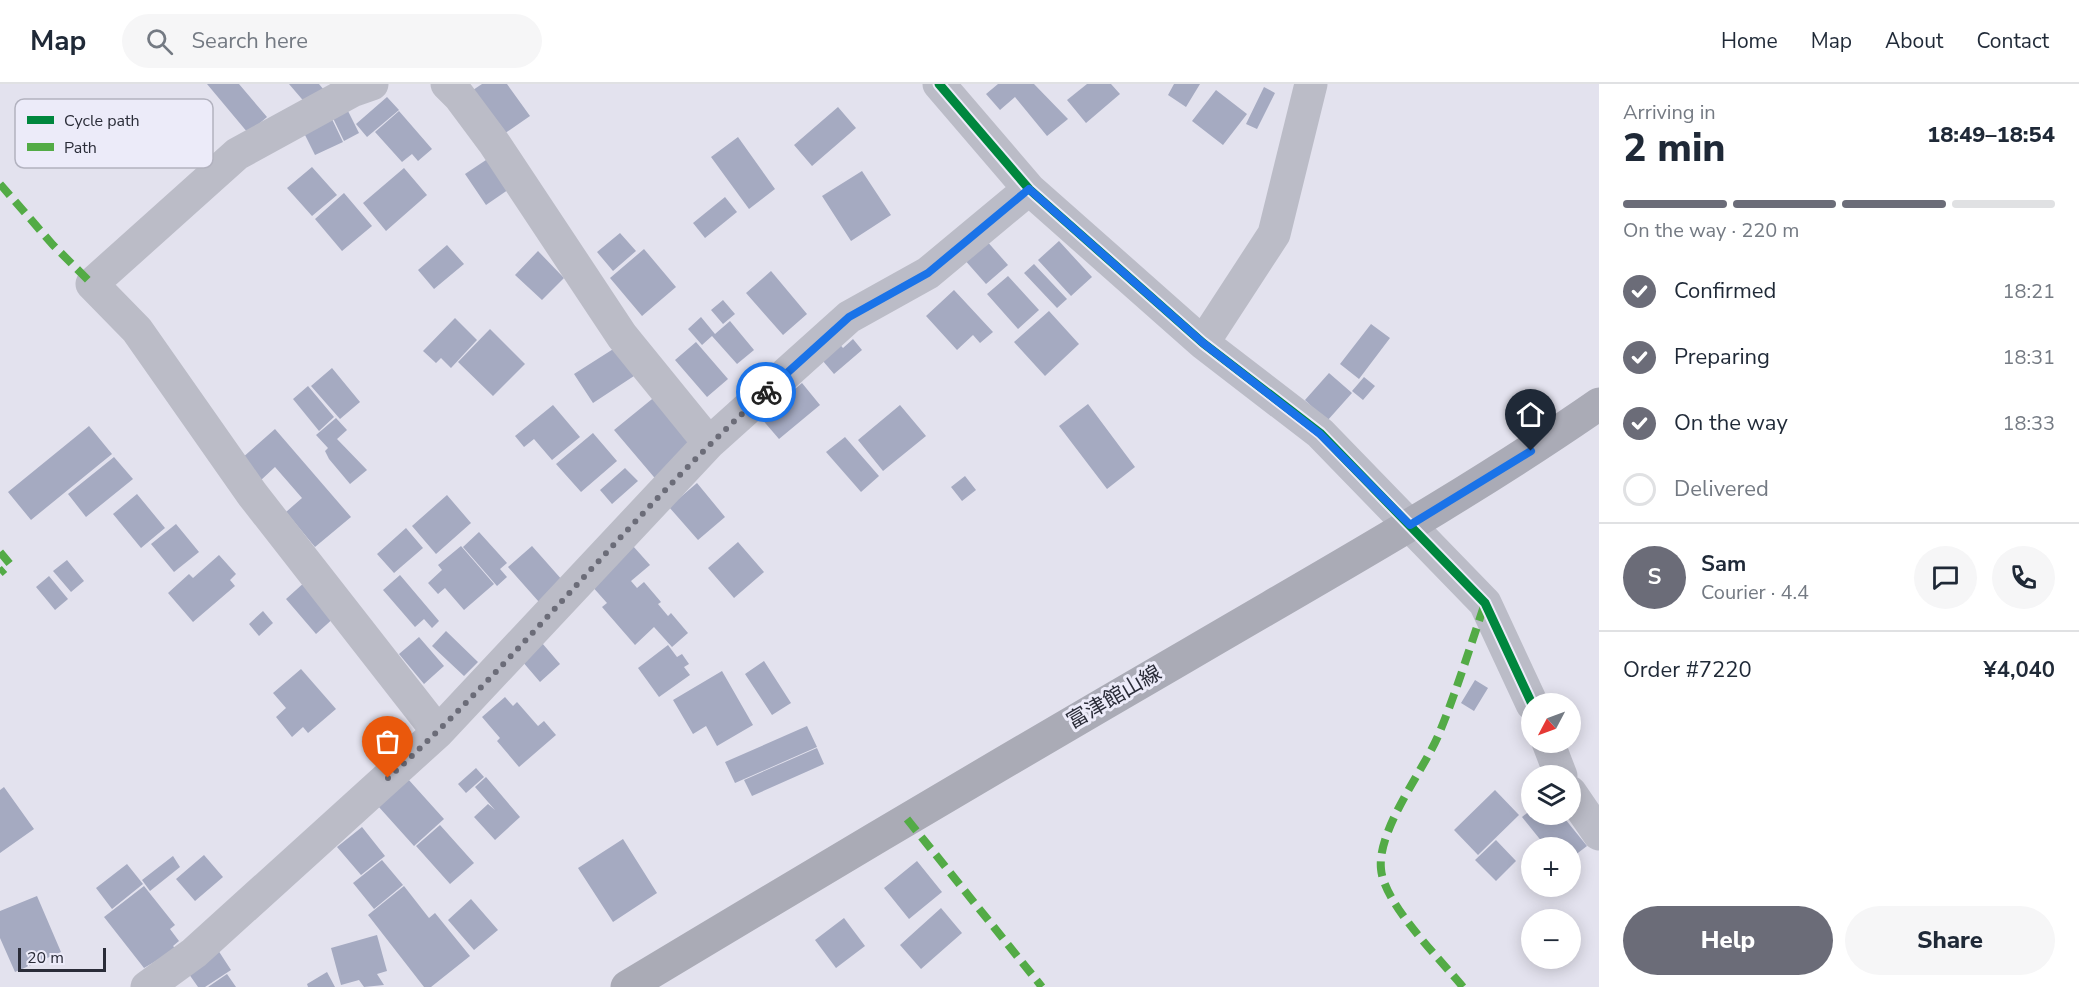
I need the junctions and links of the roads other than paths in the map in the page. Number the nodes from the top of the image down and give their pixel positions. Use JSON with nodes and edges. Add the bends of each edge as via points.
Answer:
{"nodes":[{"id":1,"x":447,"y":84,"type":"edge"},
{"id":2,"x":939,"y":84,"type":"edge"},
{"id":3,"x":1311,"y":84,"type":"edge"},
{"id":4,"x":358,"y":86,"type":"edge"},
{"id":5,"x":1029,"y":189,"type":"junction"},
{"id":6,"x":1203,"y":343,"type":"junction"},
{"id":7,"x":1599,"y":404,"type":"edge"},
{"id":8,"x":709,"y":443,"type":"junction"},
{"id":9,"x":1410,"y":525,"type":"junction"},
{"id":10,"x":1527,"y":693,"type":"edge"},
{"id":11,"x":438,"y":732,"type":"junction"},
{"id":12,"x":1581,"y":808,"type":"edge"},
{"id":13,"x":1599,"y":834,"type":"edge"},
{"id":14,"x":147,"y":987,"type":"edge"},
{"id":15,"x":627,"y":987,"type":"edge"}],
"edges":[{"from":1,"to":8,"type":"street","via":[[494,143],[622,336]]},
{"from":2,"to":5,"type":"street"},
{"from":3,"to":6,"type":"street","via":[[1274,234]]},
{"from":4,"to":11,"type":"street","via":[[237,154],[92,284],[137,330],[252,494]]},
{"from":5,"to":6,"type":"street"},
{"from":5,"to":8,"type":"street","via":[[928,273],[849,317]]},
{"from":6,"to":9,"type":"street","via":[[1320,434]]},
{"from":7,"to":9,"type":"main road","name":"富津館山線"},
{"from":8,"to":11,"type":"street"},
{"from":9,"to":10,"type":"street","via":[[1485,603]]},
{"from":9,"to":15,"type":"main road","name":"富津館山線"},
{"from":11,"to":14,"type":"street","via":[[194,953]]},
{"from":12,"to":13,"type":"street"}]}
